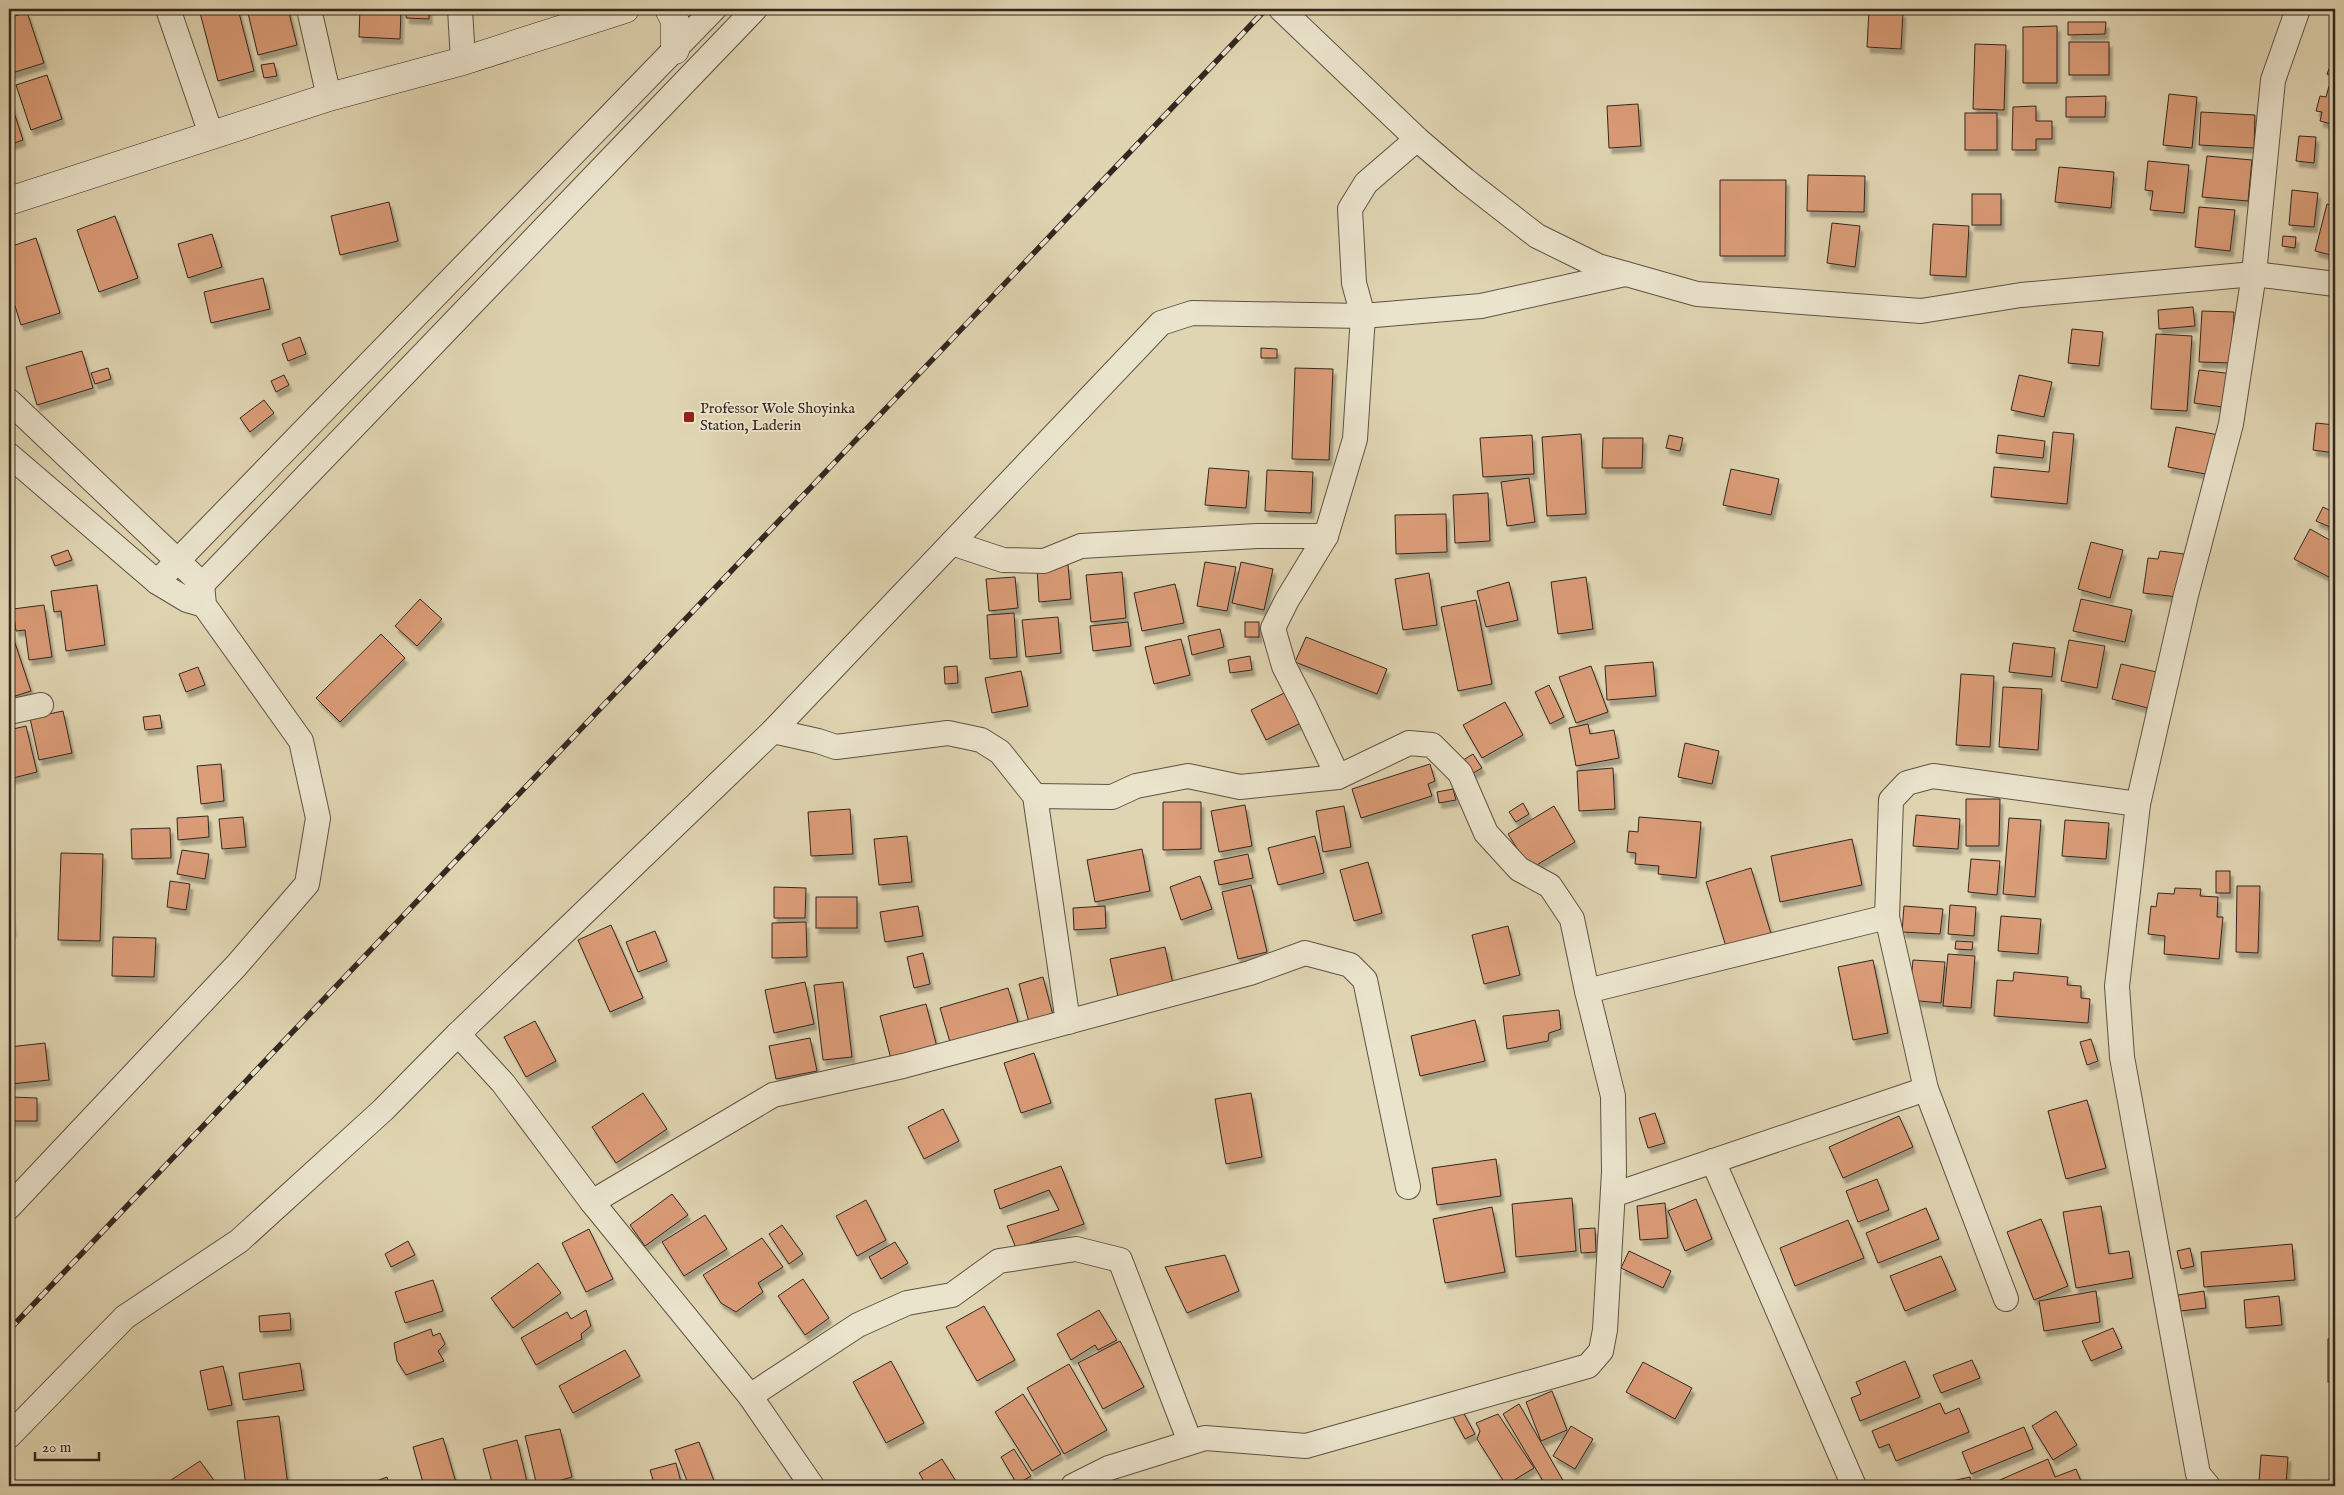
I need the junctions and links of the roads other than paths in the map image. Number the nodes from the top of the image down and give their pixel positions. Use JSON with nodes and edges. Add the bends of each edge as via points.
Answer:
{"nodes":[{"id":1,"x":168,"y":9,"type":"edge"},
{"id":2,"x":308,"y":9,"type":"edge"},
{"id":3,"x":460,"y":9,"type":"edge"},
{"id":4,"x":625,"y":9,"type":"edge"},
{"id":5,"x":669,"y":9,"type":"edge"},
{"id":6,"x":714,"y":9,"type":"edge"},
{"id":7,"x":755,"y":9,"type":"edge"},
{"id":8,"x":1281,"y":9,"type":"edge"},
{"id":9,"x":2298,"y":9,"type":"edge"},
{"id":10,"x":675,"y":50,"type":"junction"},
{"id":11,"x":463,"y":62,"type":"junction"},
{"id":12,"x":642,"y":85,"type":"junction"},
{"id":13,"x":329,"y":97,"type":"junction"},
{"id":14,"x":662,"y":104,"type":"junction"},
{"id":15,"x":211,"y":134,"type":"junction"},
{"id":16,"x":1417,"y":139,"type":"junction"},
{"id":17,"x":9,"y":201,"type":"edge"},
{"id":18,"x":1625,"y":274,"type":"junction"},
{"id":19,"x":2254,"y":274,"type":"junction"},
{"id":20,"x":2335,"y":284,"type":"edge"},
{"id":21,"x":1363,"y":316,"type":"junction"},
{"id":22,"x":9,"y":401,"type":"edge"},
{"id":23,"x":14,"y":465,"type":"edge"},
{"id":24,"x":1326,"y":536,"type":"junction"},
{"id":25,"x":952,"y":543,"type":"junction"},
{"id":26,"x":178,"y":561,"type":"junction"},
{"id":27,"x":157,"y":582,"type":"junction"},
{"id":28,"x":198,"y":597,"type":"junction"},
{"id":29,"x":41,"y":705,"type":"dead end"},
{"id":30,"x":9,"y":712,"type":"edge"},
{"id":31,"x":773,"y":731,"type":"junction"},
{"id":32,"x":1338,"y":777,"type":"junction"},
{"id":33,"x":1035,"y":796,"type":"junction"},
{"id":34,"x":2138,"y":804,"type":"junction"},
{"id":35,"x":1887,"y":917,"type":"junction"},
{"id":36,"x":1587,"y":992,"type":"junction"},
{"id":37,"x":1068,"y":1022,"type":"junction"},
{"id":38,"x":458,"y":1034,"type":"junction"},
{"id":39,"x":1926,"y":1089,"type":"junction"},
{"id":40,"x":1713,"y":1160,"type":"junction"},
{"id":41,"x":1408,"y":1187,"type":"dead end"},
{"id":42,"x":1613,"y":1195,"type":"junction"},
{"id":43,"x":592,"y":1202,"type":"junction"},
{"id":44,"x":9,"y":1207,"type":"edge"},
{"id":45,"x":2006,"y":1299,"type":"dead end"},
{"id":46,"x":750,"y":1396,"type":"junction"},
{"id":47,"x":9,"y":1436,"type":"edge"},
{"id":48,"x":1190,"y":1442,"type":"junction"},
{"id":49,"x":812,"y":1486,"type":"edge"},
{"id":50,"x":1073,"y":1486,"type":"edge"},
{"id":51,"x":1854,"y":1486,"type":"edge"},
{"id":52,"x":2208,"y":1486,"type":"edge"}],
"edges":[{"from":1,"to":15,"type":"street"},
{"from":2,"to":13,"type":"street"},
{"from":3,"to":11,"type":"street"},
{"from":4,"to":11,"type":"street"},
{"from":5,"to":10,"type":"street","via":[[675,22]]},
{"from":6,"to":10,"type":"street"},
{"from":7,"to":14,"type":"street"},
{"from":8,"to":16,"type":"street"},
{"from":9,"to":19,"type":"street","via":[[2273,80]]},
{"from":10,"to":12,"type":"street"},
{"from":11,"to":13,"type":"street"},
{"from":12,"to":14,"type":"street"},
{"from":12,"to":26,"type":"street"},
{"from":13,"to":15,"type":"street"},
{"from":14,"to":28,"type":"street"},
{"from":15,"to":17,"type":"street"},
{"from":16,"to":18,"type":"street","via":[[1537,236],[1598,266]]},
{"from":16,"to":21,"type":"street","via":[[1366,183],[1350,209],[1354,282]]},
{"from":18,"to":19,"type":"street","via":[[1697,294],[1921,311],[2021,295]]},
{"from":18,"to":21,"type":"street","via":[[1481,306]]},
{"from":19,"to":20,"type":"street"},
{"from":19,"to":34,"type":"street","via":[[2231,424],[2186,595]]},
{"from":21,"to":24,"type":"street","via":[[1355,439]]},
{"from":21,"to":25,"type":"street","via":[[1192,313],[1161,323]]},
{"from":22,"to":26,"type":"street"},
{"from":23,"to":27,"type":"street"},
{"from":24,"to":25,"type":"street","via":[[1257,536],[1081,546],[1044,561],[1003,560]]},
{"from":24,"to":32,"type":"street","via":[[1273,628],[1284,666]]},
{"from":25,"to":31,"type":"street"},
{"from":26,"to":27,"type":"street"},
{"from":26,"to":28,"type":"street"},
{"from":27,"to":28,"type":"street"},
{"from":28,"to":44,"type":"street","via":[[301,741],[318,818],[307,884],[236,966]]},
{"from":29,"to":30,"type":"street"},
{"from":31,"to":33,"type":"street","via":[[836,747],[948,733],[981,740],[1000,752]]},
{"from":31,"to":38,"type":"street"},
{"from":32,"to":33,"type":"street","via":[[1240,787],[1188,776],[1136,786],[1112,797]]},
{"from":32,"to":36,"type":"street","via":[[1409,742],[1432,745],[1460,773],[1486,833],[1519,869],[1550,886],[1572,919]]},
{"from":33,"to":37,"type":"street"},
{"from":34,"to":35,"type":"street","via":[[1933,776],[1907,783],[1890,800]]},
{"from":34,"to":52,"type":"street","via":[[2117,986],[2122,1057],[2198,1474]]},
{"from":35,"to":36,"type":"street"},
{"from":35,"to":39,"type":"street"},
{"from":36,"to":42,"type":"street","via":[[1613,1096]]},
{"from":37,"to":41,"type":"street","via":[[1250,973],[1305,953],[1350,965],[1365,980]]},
{"from":37,"to":43,"type":"street","via":[[903,1066],[773,1095]]},
{"from":38,"to":43,"type":"street","via":[[503,1083]]},
{"from":38,"to":47,"type":"street","via":[[383,1110],[239,1242],[125,1317]]},
{"from":39,"to":40,"type":"street"},
{"from":39,"to":45,"type":"street"},
{"from":40,"to":42,"type":"street"},
{"from":40,"to":51,"type":"street"},
{"from":42,"to":48,"type":"street","via":[[1601,1351],[1588,1366],[1306,1446],[1206,1438]]},
{"from":43,"to":46,"type":"street"},
{"from":46,"to":48,"type":"street","via":[[858,1325],[907,1303],[952,1294],[999,1261],[1076,1249],[1120,1260]]},
{"from":46,"to":49,"type":"street"},
{"from":48,"to":50,"type":"street","via":[[1109,1468]]}]}
